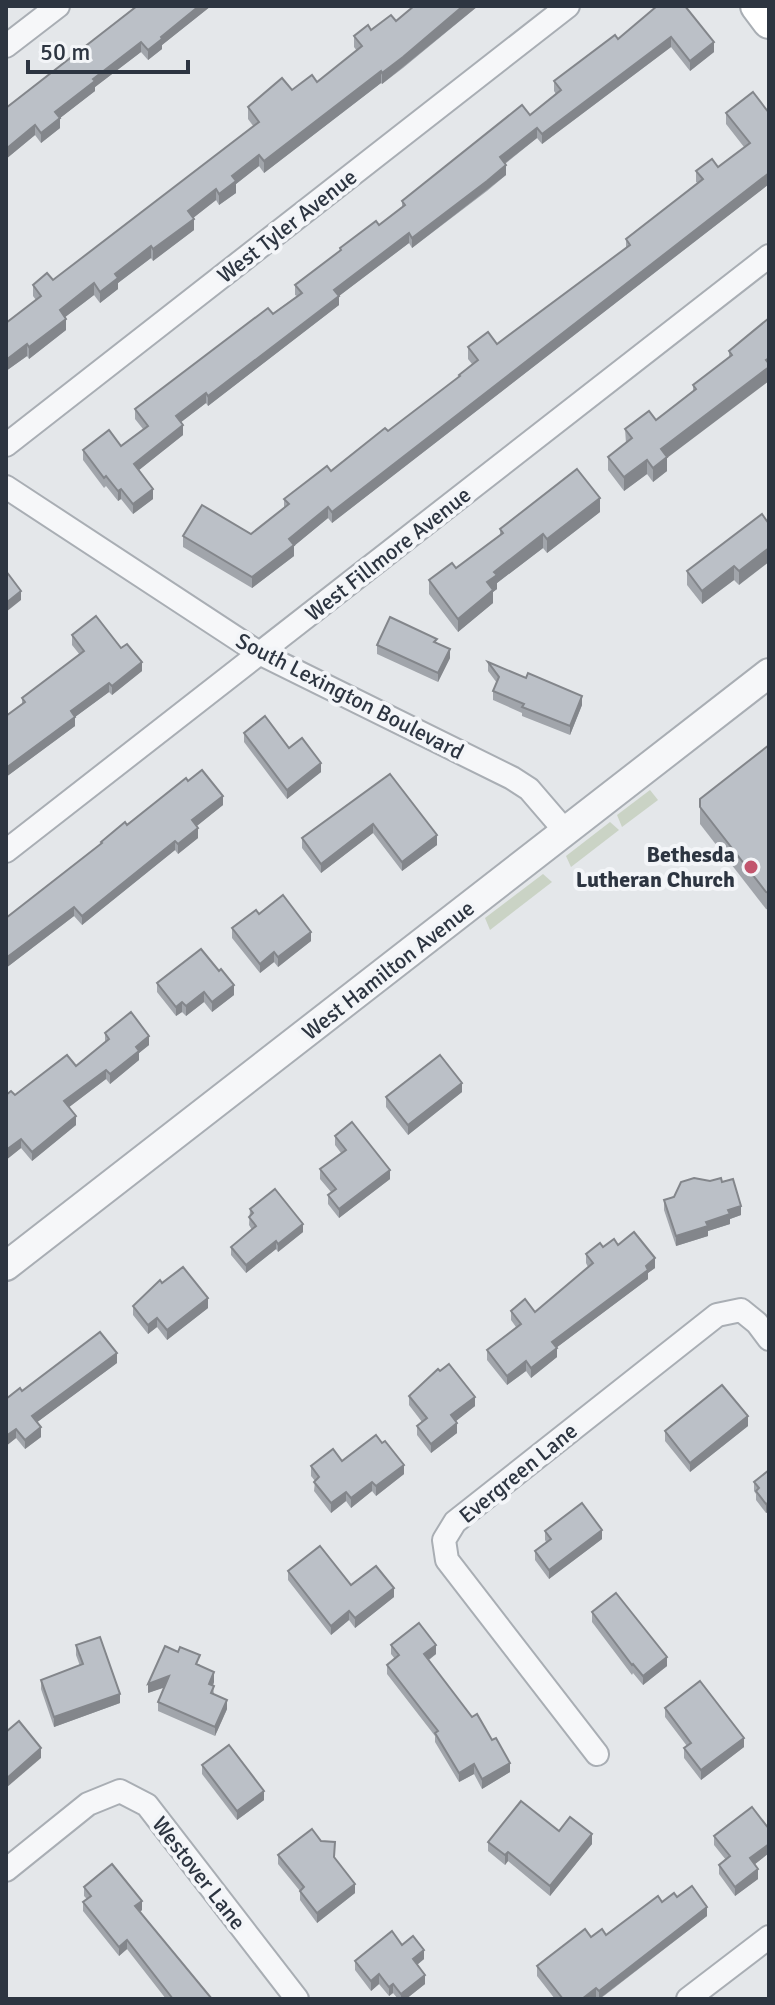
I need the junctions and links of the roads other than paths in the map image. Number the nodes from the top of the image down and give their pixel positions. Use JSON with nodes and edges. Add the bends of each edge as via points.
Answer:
{"nodes":[{"id":1,"x":58,"y":6,"type":"edge"},
{"id":2,"x":568,"y":6,"type":"edge"},
{"id":3,"x":757,"y":6,"type":"edge"},
{"id":4,"x":769,"y":22,"type":"edge"},
{"id":5,"x":6,"y":46,"type":"edge"},
{"id":6,"x":769,"y":256,"type":"edge"},
{"id":7,"x":6,"y":445,"type":"edge"},
{"id":8,"x":6,"y":487,"type":"edge"},
{"id":9,"x":259,"y":653,"type":"junction"},
{"id":10,"x":769,"y":673,"type":"edge"},
{"id":11,"x":566,"y":832,"type":"junction"},
{"id":12,"x":6,"y":851,"type":"edge"},
{"id":13,"x":6,"y":1266,"type":"edge"},
{"id":14,"x":769,"y":1339,"type":"edge"},
{"id":15,"x":597,"y":1754,"type":"dead end"},
{"id":16,"x":6,"y":1870,"type":"edge"},
{"id":17,"x":769,"y":1937,"type":"edge"},
{"id":18,"x":297,"y":1999,"type":"edge"},
{"id":19,"x":688,"y":1999,"type":"edge"}],
"edges":[{"from":1,"to":5,"type":"street"},
{"from":2,"to":7,"type":"street","name":"West Tyler Avenue"},
{"from":3,"to":4,"type":"main road"},
{"from":6,"to":9,"type":"street","name":"West Fillmore Avenue"},
{"from":8,"to":9,"type":"street","name":"South Lexington Boulevard"},
{"from":9,"to":11,"type":"street","name":"South Lexington Boulevard","via":[[512,778],[529,789]]},
{"from":9,"to":12,"type":"street","name":"West Fillmore Avenue"},
{"from":10,"to":11,"type":"street","name":"West Hamilton Avenue"},
{"from":11,"to":13,"type":"street","name":"West Hamilton Avenue"},
{"from":14,"to":15,"type":"street","name":"Evergreen Lane","via":[[741,1310],[717,1315],[455,1522],[444,1540],[447,1560]]},
{"from":16,"to":18,"type":"street","name":"Westover Lane","via":[[88,1804],[120,1791],[147,1805]]},
{"from":17,"to":19,"type":"street"}]}
